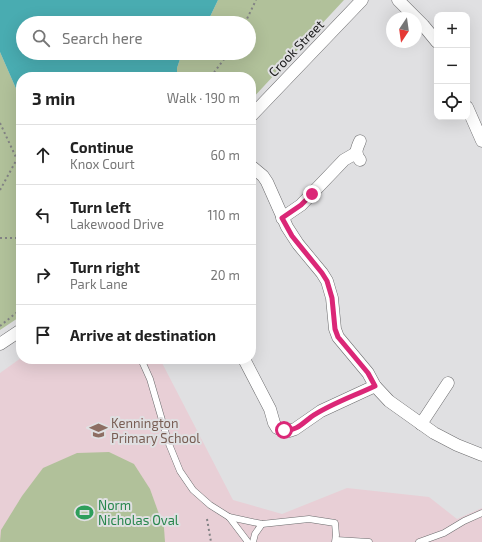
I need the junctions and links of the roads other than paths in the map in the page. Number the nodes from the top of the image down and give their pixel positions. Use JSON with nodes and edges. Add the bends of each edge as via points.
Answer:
{"nodes":[{"id":1,"x":362,"y":0,"type":"edge"},
{"id":2,"x":398,"y":0,"type":"edge"},
{"id":3,"x":434,"y":38,"type":"edge"},
{"id":4,"x":256,"y":111,"type":"edge"},
{"id":5,"x":470,"y":114,"type":"edge"},
{"id":6,"x":482,"y":140,"type":"edge"},
{"id":7,"x":360,"y":141,"type":"dead end"},
{"id":8,"x":256,"y":170,"type":"edge"},
{"id":9,"x":282,"y":218,"type":"junction"},
{"id":10,"x":16,"y":333,"type":"edge"},
{"id":11,"x":0,"y":344,"type":"edge"},
{"id":12,"x":143,"y":364,"type":"edge"},
{"id":13,"x":247,"y":364,"type":"edge"},
{"id":14,"x":449,"y":382,"type":"dead end"},
{"id":15,"x":375,"y":386,"type":"junction"},
{"id":16,"x":421,"y":424,"type":"junction"},
{"id":17,"x":482,"y":455,"type":"edge"},
{"id":18,"x":482,"y":513,"type":"edge"},
{"id":19,"x":229,"y":517,"type":"junction"},
{"id":20,"x":262,"y":524,"type":"junction"},
{"id":21,"x":335,"y":541,"type":"edge"},
{"id":22,"x":248,"y":542,"type":"edge"},
{"id":23,"x":254,"y":542,"type":"edge"},
{"id":24,"x":369,"y":542,"type":"edge"},
{"id":25,"x":420,"y":542,"type":"edge"}],
"edges":[{"from":1,"to":4,"type":"street","name":"Crook Street"},
{"from":2,"to":3,"type":"street"},
{"from":5,"to":6,"type":"street"},
{"from":7,"to":9,"type":"street","via":[[358,156],[344,160],[301,205]]},
{"from":8,"to":9,"type":"street","via":[[267,182]]},
{"from":9,"to":15,"type":"street","via":[[292,236],[327,281],[338,337],[368,373]]},
{"from":10,"to":11,"type":"street"},
{"from":12,"to":19,"type":"lane","via":[[180,471],[193,490]]},
{"from":13,"to":15,"type":"street","via":[[270,409],[274,432],[295,429],[325,409]]},
{"from":14,"to":16,"type":"street"},
{"from":15,"to":16,"type":"street","via":[[389,401]]},
{"from":16,"to":17,"type":"street","via":[[451,443]]},
{"from":18,"to":25,"type":"lane","via":[[444,533]]},
{"from":19,"to":20,"type":"lane"},
{"from":19,"to":22,"type":"lane"},
{"from":20,"to":21,"type":"lane","via":[[309,519],[335,523]]},
{"from":20,"to":23,"type":"lane","via":[[255,534]]},
{"from":21,"to":24,"type":"lane"}]}
